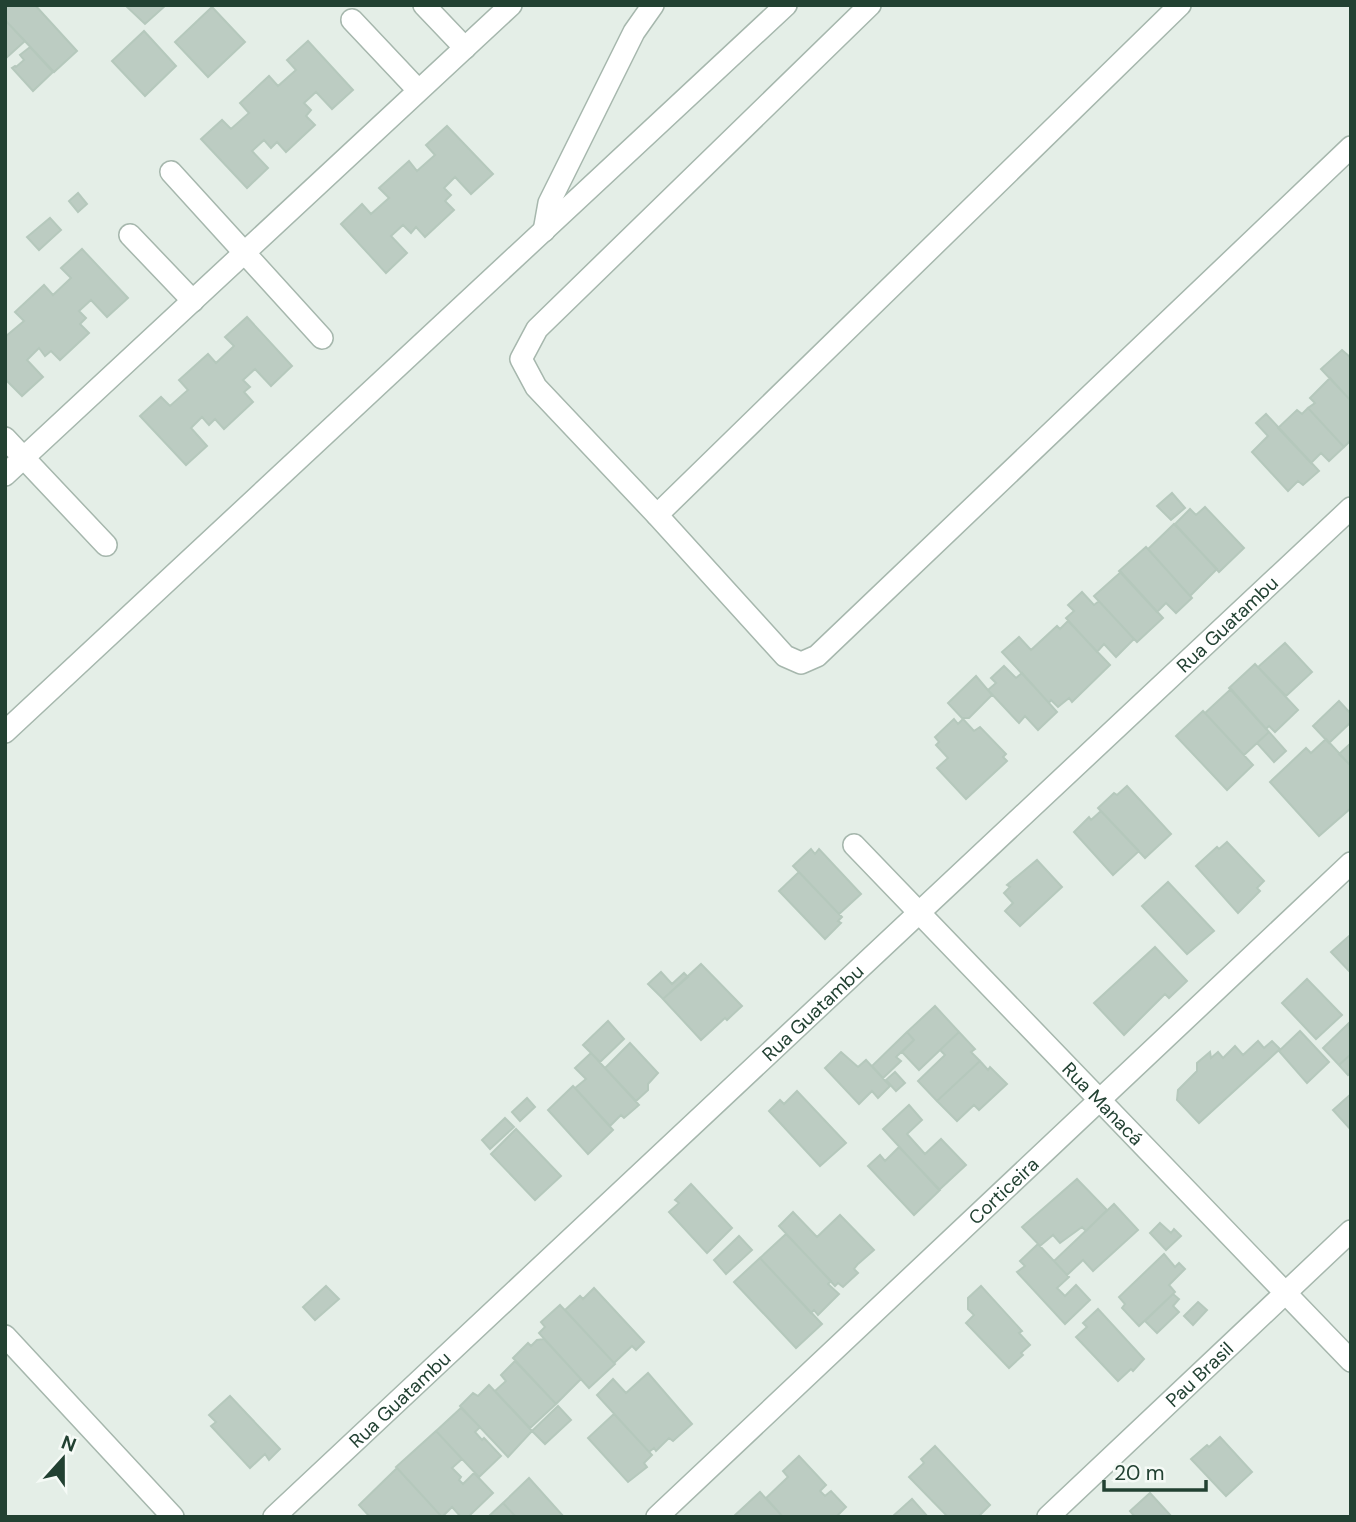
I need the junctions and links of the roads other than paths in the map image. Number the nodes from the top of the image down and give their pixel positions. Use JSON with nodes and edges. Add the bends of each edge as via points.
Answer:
{"nodes":[{"id":1,"x":424,"y":5,"type":"edge"},
{"id":2,"x":511,"y":5,"type":"edge"},
{"id":3,"x":653,"y":5,"type":"edge"},
{"id":4,"x":786,"y":5,"type":"edge"},
{"id":5,"x":870,"y":5,"type":"edge"},
{"id":6,"x":1180,"y":5,"type":"edge"},
{"id":7,"x":352,"y":20,"type":"dead end"},
{"id":8,"x":465,"y":48,"type":"junction"},
{"id":9,"x":418,"y":90,"type":"junction"},
{"id":10,"x":1351,"y":147,"type":"edge"},
{"id":11,"x":171,"y":172,"type":"dead end"},
{"id":12,"x":544,"y":231,"type":"junction"},
{"id":13,"x":130,"y":234,"type":"dead end"},
{"id":14,"x":244,"y":253,"type":"junction"},
{"id":15,"x":193,"y":300,"type":"junction"},
{"id":16,"x":322,"y":338,"type":"dead end"},
{"id":17,"x":5,"y":438,"type":"edge"},
{"id":18,"x":24,"y":458,"type":"junction"},
{"id":19,"x":5,"y":475,"type":"edge"},
{"id":20,"x":1351,"y":508,"type":"edge"},
{"id":21,"x":657,"y":516,"type":"junction"},
{"id":22,"x":106,"y":545,"type":"dead end"},
{"id":23,"x":5,"y":732,"type":"edge"},
{"id":24,"x":854,"y":845,"type":"dead end"},
{"id":25,"x":1351,"y":863,"type":"edge"},
{"id":26,"x":919,"y":912,"type":"junction"},
{"id":27,"x":1100,"y":1100,"type":"junction"},
{"id":28,"x":1351,"y":1231,"type":"edge"},
{"id":29,"x":1285,"y":1293,"type":"junction"},
{"id":30,"x":5,"y":1336,"type":"edge"},
{"id":31,"x":1351,"y":1360,"type":"edge"},
{"id":32,"x":173,"y":1517,"type":"edge"},
{"id":33,"x":274,"y":1517,"type":"edge"},
{"id":34,"x":657,"y":1517,"type":"edge"},
{"id":35,"x":1048,"y":1517,"type":"edge"}],
"edges":[{"from":1,"to":8,"type":"street"},
{"from":2,"to":8,"type":"street"},
{"from":3,"to":12,"type":"street","via":[[634,32],[549,203]]},
{"from":4,"to":12,"type":"street"},
{"from":5,"to":21,"type":"street","via":[[537,329],[521,359],[536,387]]},
{"from":6,"to":21,"type":"street"},
{"from":7,"to":9,"type":"street"},
{"from":8,"to":9,"type":"street"},
{"from":9,"to":14,"type":"street"},
{"from":10,"to":21,"type":"street","via":[[817,656],[800,663],[785,656]]},
{"from":11,"to":14,"type":"street"},
{"from":12,"to":23,"type":"street"},
{"from":13,"to":15,"type":"street"},
{"from":14,"to":15,"type":"street"},
{"from":14,"to":16,"type":"street"},
{"from":15,"to":18,"type":"street"},
{"from":17,"to":18,"type":"street"},
{"from":18,"to":19,"type":"street"},
{"from":18,"to":22,"type":"street"},
{"from":20,"to":26,"type":"street","name":"Rua Guatambu"},
{"from":24,"to":26,"type":"street","name":"Rua Manacá"},
{"from":25,"to":27,"type":"street","name":"Corticeira"},
{"from":26,"to":27,"type":"street","name":"Rua Manacá"},
{"from":26,"to":33,"type":"street","name":"Rua Guatambu"},
{"from":27,"to":29,"type":"street","name":"Rua Manacá"},
{"from":27,"to":34,"type":"street","name":"Corticeira"},
{"from":28,"to":29,"type":"street","name":"Pau Brasil"},
{"from":29,"to":31,"type":"street","name":"Rua Manacá"},
{"from":29,"to":35,"type":"street","name":"Pau Brasil"},
{"from":30,"to":32,"type":"street"}]}
